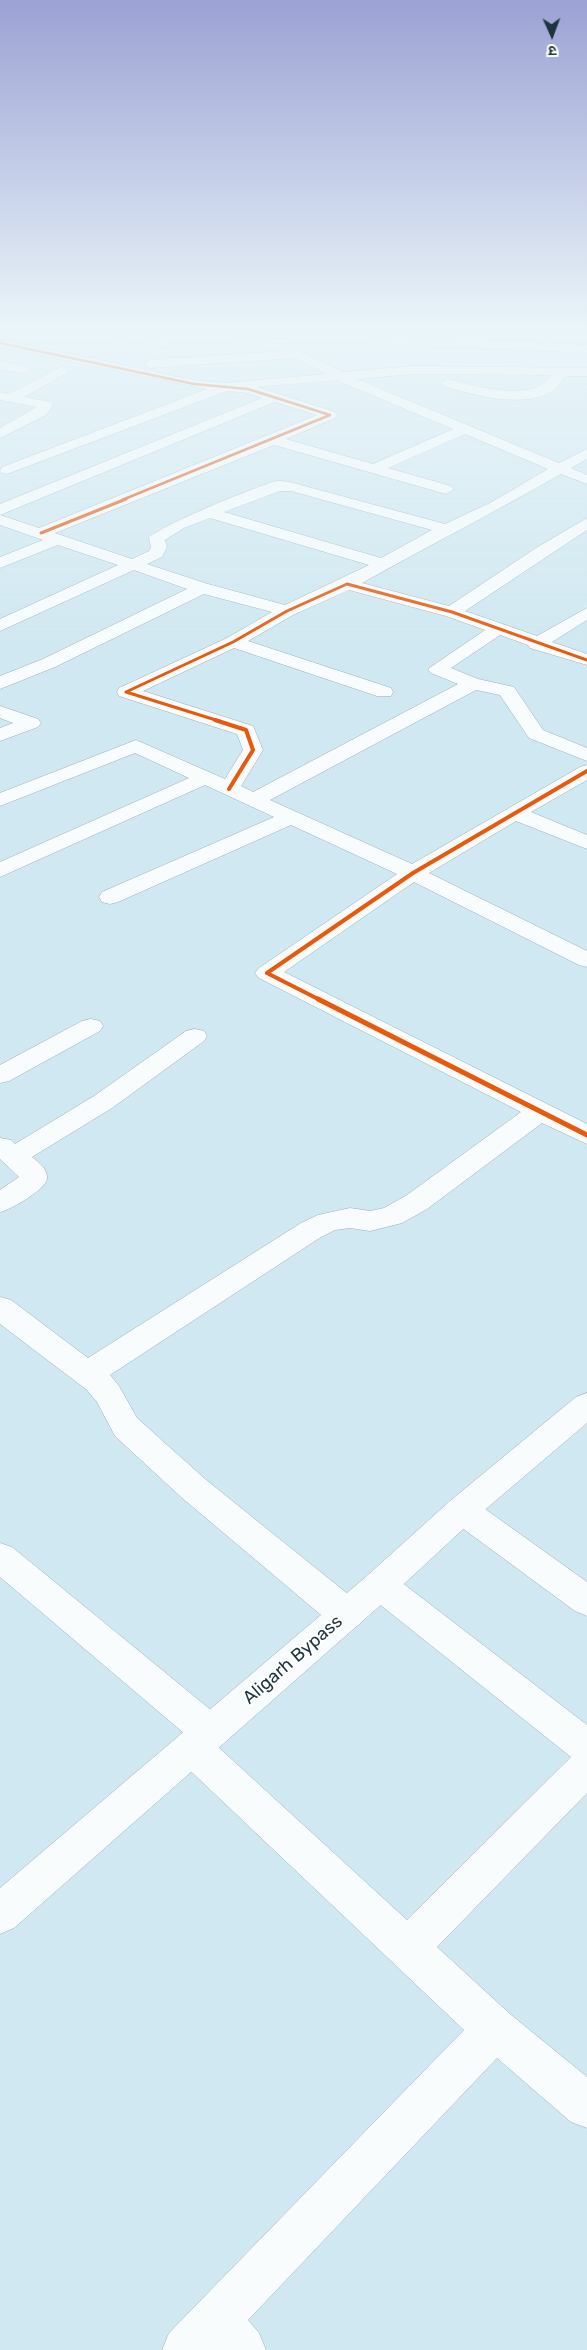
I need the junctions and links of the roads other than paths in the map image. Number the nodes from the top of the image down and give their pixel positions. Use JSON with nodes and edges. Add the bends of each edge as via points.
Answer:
{"nodes":[{"id":1,"x":103,"y":434,"type":"edge"},
{"id":2,"x":186,"y":434,"type":"edge"},
{"id":3,"x":287,"y":434,"type":"edge"},
{"id":4,"x":453,"y":434,"type":"edge"},
{"id":5,"x":475,"y":434,"type":"edge"},
{"id":6,"x":273,"y":440,"type":"junction"},
{"id":7,"x":587,"y":453,"type":"edge"},
{"id":8,"x":559,"y":468,"type":"junction"},
{"id":9,"x":374,"y":469,"type":"junction"},
{"id":10,"x":7,"y":470,"type":"dead end"},
{"id":11,"x":585,"y":478,"type":"edge"},
{"id":12,"x":446,"y":489,"type":"dead end"},
{"id":13,"x":0,"y":510,"type":"edge"},
{"id":14,"x":209,"y":513,"type":"junction"},
{"id":15,"x":0,"y":520,"type":"edge"},
{"id":16,"x":587,"y":523,"type":"edge"},
{"id":17,"x":446,"y":529,"type":"junction"},
{"id":18,"x":41,"y":533,"type":"junction"},
{"id":19,"x":58,"y":539,"type":"junction"},
{"id":20,"x":0,"y":563,"type":"edge"},
{"id":21,"x":382,"y":564,"type":"junction"},
{"id":22,"x":134,"y":565,"type":"junction"},
{"id":23,"x":347,"y":584,"type":"junction"},
{"id":24,"x":202,"y":588,"type":"junction"},
{"id":25,"x":287,"y":611,"type":"junction"},
{"id":26,"x":452,"y":612,"type":"junction"},
{"id":27,"x":587,"y":612,"type":"edge"},
{"id":28,"x":0,"y":626,"type":"edge"},
{"id":29,"x":496,"y":630,"type":"junction"},
{"id":30,"x":233,"y":642,"type":"junction"},
{"id":31,"x":536,"y":644,"type":"junction"},
{"id":32,"x":587,"y":660,"type":"edge"},
{"id":33,"x":0,"y":683,"type":"edge"},
{"id":34,"x":473,"y":684,"type":"junction"},
{"id":35,"x":384,"y":692,"type":"dead end"},
{"id":36,"x":0,"y":712,"type":"edge"},
{"id":37,"x":0,"y":736,"type":"edge"},
{"id":38,"x":587,"y":755,"type":"edge"},
{"id":39,"x":587,"y":771,"type":"edge"},
{"id":40,"x":205,"y":778,"type":"junction"},
{"id":41,"x":229,"y":789,"type":"junction"},
{"id":42,"x":0,"y":800,"type":"edge"},
{"id":43,"x":254,"y":800,"type":"junction"},
{"id":44,"x":515,"y":813,"type":"junction"},
{"id":45,"x":291,"y":817,"type":"junction"},
{"id":46,"x":587,"y":843,"type":"edge"},
{"id":47,"x":0,"y":870,"type":"edge"},
{"id":48,"x":413,"y":872,"type":"junction"},
{"id":49,"x":110,"y":897,"type":"dead end"},
{"id":50,"x":587,"y":960,"type":"edge"},
{"id":51,"x":91,"y":1026,"type":"dead end"},
{"id":52,"x":195,"y":1036,"type":"dead end"},
{"id":53,"x":0,"y":1075,"type":"edge"},
{"id":54,"x":540,"y":1111,"type":"junction"},
{"id":55,"x":587,"y":1135,"type":"edge"},
{"id":56,"x":7,"y":1151,"type":"edge"},
{"id":57,"x":0,"y":1202,"type":"edge"},
{"id":58,"x":0,"y":1308,"type":"edge"},
{"id":59,"x":87,"y":1374,"type":"junction"},
{"id":60,"x":587,"y":1405,"type":"edge"},
{"id":61,"x":462,"y":1510,"type":"junction"},
{"id":62,"x":0,"y":1557,"type":"edge"},
{"id":63,"x":380,"y":1585,"type":"junction"},
{"id":64,"x":587,"y":1601,"type":"edge"},
{"id":65,"x":346,"y":1614,"type":"junction"},
{"id":66,"x":201,"y":1740,"type":"junction"},
{"id":67,"x":587,"y":1747,"type":"edge"},
{"id":68,"x":587,"y":1767,"type":"edge"},
{"id":69,"x":0,"y":1914,"type":"edge"},
{"id":70,"x":408,"y":1948,"type":"junction"},
{"id":71,"x":495,"y":2029,"type":"junction"},
{"id":72,"x":587,"y":2106,"type":"edge"},
{"id":73,"x":214,"y":2340,"type":"edge"}],
"edges":[{"from":1,"to":10,"type":"street"},
{"from":2,"to":13,"type":"street"},
{"from":3,"to":6,"type":"street"},
{"from":4,"to":9,"type":"street"},
{"from":5,"to":8,"type":"street"},
{"from":6,"to":9,"type":"street"},
{"from":6,"to":18,"type":"street"},
{"from":7,"to":8,"type":"street"},
{"from":8,"to":11,"type":"street"},
{"from":8,"to":17,"type":"street","via":[[495,506]]},
{"from":9,"to":12,"type":"street"},
{"from":14,"to":17,"type":"street","via":[[278,486],[292,487]]},
{"from":14,"to":21,"type":"street"},
{"from":14,"to":22,"type":"street","via":[[164,533],[157,538],[160,547],[156,554]]},
{"from":15,"to":18,"type":"street"},
{"from":16,"to":26,"type":"street"},
{"from":17,"to":21,"type":"street"},
{"from":18,"to":19,"type":"street"},
{"from":19,"to":20,"type":"street"},
{"from":19,"to":22,"type":"street"},
{"from":21,"to":23,"type":"street"},
{"from":22,"to":24,"type":"street"},
{"from":22,"to":28,"type":"street"},
{"from":23,"to":25,"type":"street"},
{"from":23,"to":26,"type":"street"},
{"from":24,"to":25,"type":"street"},
{"from":24,"to":33,"type":"street"},
{"from":25,"to":30,"type":"street"},
{"from":26,"to":29,"type":"street"},
{"from":27,"to":31,"type":"street"},
{"from":29,"to":31,"type":"street"},
{"from":29,"to":34,"type":"street","via":[[437,669]]},
{"from":30,"to":35,"type":"street"},
{"from":30,"to":41,"type":"street","via":[[126,692],[246,730],[253,750]]},
{"from":31,"to":32,"type":"street"},
{"from":34,"to":38,"type":"street","via":[[507,691],[536,734]]},
{"from":34,"to":43,"type":"street"},
{"from":36,"to":37,"type":"street","via":[[31,723]]},
{"from":39,"to":44,"type":"street"},
{"from":40,"to":41,"type":"street"},
{"from":40,"to":42,"type":"street","via":[[136,746]]},
{"from":40,"to":47,"type":"street"},
{"from":41,"to":43,"type":"street"},
{"from":43,"to":45,"type":"street"},
{"from":44,"to":46,"type":"street"},
{"from":44,"to":48,"type":"street"},
{"from":45,"to":48,"type":"street"},
{"from":45,"to":49,"type":"street"},
{"from":48,"to":50,"type":"street"},
{"from":48,"to":54,"type":"street","via":[[267,973]]},
{"from":51,"to":53,"type":"street"},
{"from":52,"to":56,"type":"street","via":[[103,1102]]},
{"from":54,"to":55,"type":"street"},
{"from":54,"to":59,"type":"street","via":[[417,1202],[392,1216],[370,1220],[350,1218],[328,1222],[311,1230]]},
{"from":56,"to":57,"type":"street","via":[[32,1171],[33,1180]]},
{"from":58,"to":59,"type":"street"},
{"from":59,"to":65,"type":"street","via":[[108,1394],[126,1427],[193,1488]]},
{"from":60,"to":61,"type":"street","name":"Aligarh Bypass"},
{"from":61,"to":63,"type":"street","name":"Aligarh Bypass"},
{"from":61,"to":64,"type":"street"},
{"from":62,"to":66,"type":"street"},
{"from":63,"to":65,"type":"street","name":"Aligarh Bypass"},
{"from":63,"to":67,"type":"street"},
{"from":65,"to":66,"type":"street","name":"Aligarh Bypass"},
{"from":66,"to":69,"type":"street","name":"Aligarh Bypass"},
{"from":66,"to":70,"type":"street"},
{"from":68,"to":70,"type":"street"},
{"from":70,"to":71,"type":"street"},
{"from":71,"to":72,"type":"street"},
{"from":71,"to":73,"type":"street"}]}
